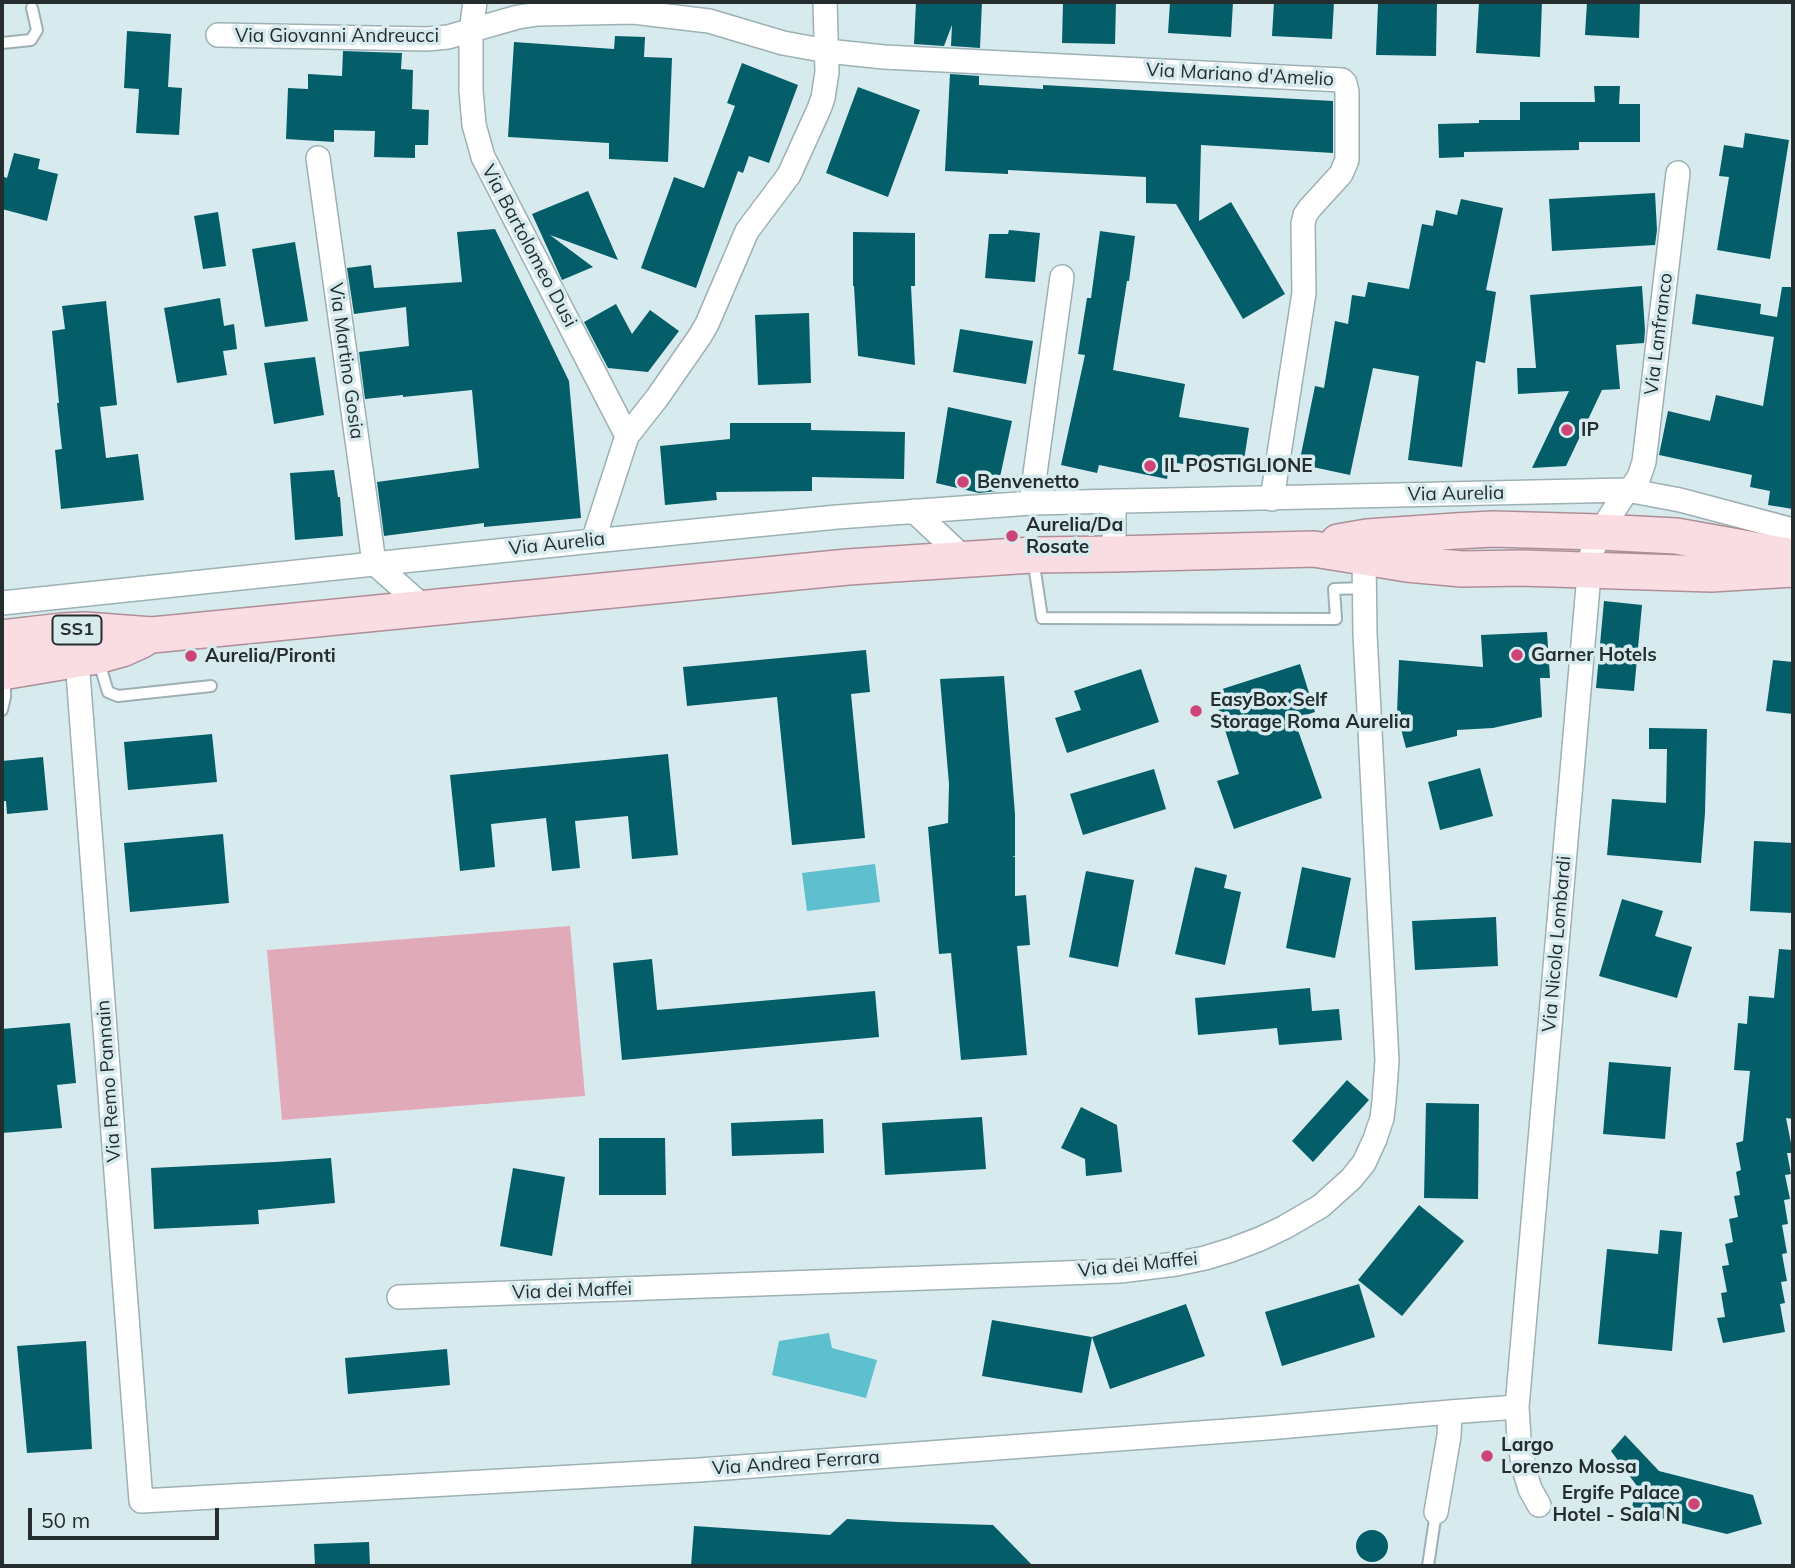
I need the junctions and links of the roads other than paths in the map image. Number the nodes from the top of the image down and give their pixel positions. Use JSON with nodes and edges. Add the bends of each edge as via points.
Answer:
{"nodes":[{"id":1,"x":475,"y":2,"type":"edge"},
{"id":2,"x":825,"y":2,"type":"edge"},
{"id":3,"x":32,"y":8,"type":"dead end"},
{"id":4,"x":471,"y":31,"type":"junction"},
{"id":5,"x":218,"y":35,"type":"dead end"},
{"id":6,"x":2,"y":43,"type":"edge"},
{"id":7,"x":827,"y":51,"type":"junction"},
{"id":8,"x":318,"y":158,"type":"dead end"},
{"id":9,"x":1678,"y":173,"type":"dead end"},
{"id":10,"x":1062,"y":277,"type":"dead end"},
{"id":11,"x":627,"y":436,"type":"junction"},
{"id":12,"x":1627,"y":490,"type":"junction"},
{"id":13,"x":1272,"y":499,"type":"junction"},
{"id":14,"x":1114,"y":501,"type":"junction"},
{"id":15,"x":1031,"y":503,"type":"junction"},
{"id":16,"x":914,"y":511,"type":"junction"},
{"id":17,"x":1793,"y":530,"type":"edge"},
{"id":18,"x":1600,"y":532,"type":"junction"},
{"id":19,"x":593,"y":541,"type":"junction"},
{"id":20,"x":1314,"y":549,"type":"junction"},
{"id":21,"x":1114,"y":554,"type":"junction"},
{"id":22,"x":1032,"y":555,"type":"junction"},
{"id":23,"x":1793,"y":556,"type":"edge"},
{"id":24,"x":965,"y":559,"type":"junction"},
{"id":25,"x":374,"y":563,"type":"junction"},
{"id":26,"x":1793,"y":569,"type":"edge"},
{"id":27,"x":1590,"y":572,"type":"junction"},
{"id":28,"x":1364,"y":573,"type":"junction"},
{"id":29,"x":2,"y":603,"type":"edge"},
{"id":30,"x":425,"y":608,"type":"junction"},
{"id":31,"x":152,"y":635,"type":"junction"},
{"id":32,"x":87,"y":658,"type":"junction"},
{"id":33,"x":3,"y":660,"type":"edge"},
{"id":34,"x":211,"y":686,"type":"dead end"},
{"id":35,"x":2,"y":710,"type":"edge"},
{"id":36,"x":399,"y":1297,"type":"dead end"},
{"id":37,"x":1517,"y":1408,"type":"junction"},
{"id":38,"x":1450,"y":1412,"type":"junction"},
{"id":39,"x":141,"y":1501,"type":"joint"},
{"id":40,"x":1539,"y":1505,"type":"dead end"},
{"id":41,"x":1436,"y":1512,"type":"joint"},
{"id":42,"x":1428,"y":1566,"type":"edge"}],
"edges":[{"from":1,"to":4,"type":"street","name":"Via Bartolomeo Dusi"},
{"from":2,"to":7,"type":"street"},
{"from":3,"to":6,"type":"lane","via":[[37,30],[31,40]]},
{"from":4,"to":5,"type":"street","name":"Via Giovanni Andreucci","via":[[427,39]]},
{"from":4,"to":7,"type":"street","name":"Via Giovanni Andreucci","via":[[538,14],[634,12],[709,21]]},
{"from":4,"to":11,"type":"street","name":"Via Bartolomeo Dusi","via":[[472,109],[482,157]]},
{"from":7,"to":11,"type":"street","via":[[823,98],[789,175],[747,231],[691,350]]},
{"from":7,"to":13,"type":"street","name":"Via Mariano d'Amelio","via":[[1345,83],[1347,160],[1303,223],[1304,293]]},
{"from":8,"to":25,"type":"street","name":"Via Martino Gosia"},
{"from":9,"to":12,"type":"street","name":"Via Lanfranco","via":[[1644,462],[1639,477]]},
{"from":10,"to":15,"type":"street"},
{"from":11,"to":19,"type":"street"},
{"from":12,"to":13,"type":"street","name":"Via Aurelia"},
{"from":12,"to":17,"type":"street","name":"Via Aurelia"},
{"from":12,"to":18,"type":"street","name":"Via Nicola Lombardi"},
{"from":13,"to":14,"type":"street","name":"Via Aurelia"},
{"from":14,"to":15,"type":"street","name":"Via Aurelia"},
{"from":14,"to":21,"type":"street"},
{"from":15,"to":16,"type":"street","name":"Via Aurelia"},
{"from":16,"to":19,"type":"street","name":"Via Aurelia"},
{"from":16,"to":24,"type":"street"},
{"from":18,"to":20,"type":"main road","name":"Via Aurelia","via":[[1435,531],[1360,538]]},
{"from":18,"to":23,"type":"main road","name":"Via Aurelia","via":[[1676,536]]},
{"from":18,"to":27,"type":"street","name":"Via Nicola Lombardi"},
{"from":19,"to":25,"type":"street","name":"Via Aurelia"},
{"from":20,"to":21,"type":"main road","name":"Via Aurelia"},
{"from":20,"to":28,"type":"main road","name":"Via Aurelia"},
{"from":21,"to":22,"type":"main road","name":"Via Aurelia"},
{"from":22,"to":24,"type":"main road","name":"Via Aurelia"},
{"from":22,"to":28,"type":"lane","via":[[1042,618],[1336,619],[1335,589]]},
{"from":24,"to":30,"type":"main road","name":"Via Aurelia","via":[[848,566]]},
{"from":25,"to":29,"type":"street","name":"Via Aurelia"},
{"from":25,"to":30,"type":"street"},
{"from":26,"to":27,"type":"main road","name":"Via Aurelia","via":[[1711,575]]},
{"from":27,"to":28,"type":"main road","name":"Via Aurelia","via":[[1434,567]]},
{"from":27,"to":37,"type":"street","name":"Via Nicola Lombardi"},
{"from":28,"to":36,"type":"street","name":"Via dei Maffei","via":[[1387,1061],[1382,1118],[1375,1139],[1351,1180],[1321,1206],[1231,1250],[1176,1264],[1120,1271]]},
{"from":30,"to":31,"type":"main road","name":"Via Aurelia"},
{"from":31,"to":32,"type":"main road","name":"Via Aurelia","number":"SS1"},
{"from":31,"to":33,"type":"main road","name":"Via Aurelia","number":"SS1","via":[[62,631]]},
{"from":32,"to":33,"type":"main road","name":"Via Aurelia","number":"SS1"},
{"from":32,"to":34,"type":"lane","via":[[111,695]]},
{"from":32,"to":39,"type":"street","name":"Via Remo Pannain"},
{"from":33,"to":35,"type":"lane"},
{"from":37,"to":38,"type":"street"},
{"from":37,"to":40,"type":"street","via":[[1524,1469]]},
{"from":38,"to":39,"type":"street","name":"Via Andrea Ferrara","via":[[699,1470]]},
{"from":38,"to":41,"type":"street"},
{"from":41,"to":42,"type":"lane"}]}
